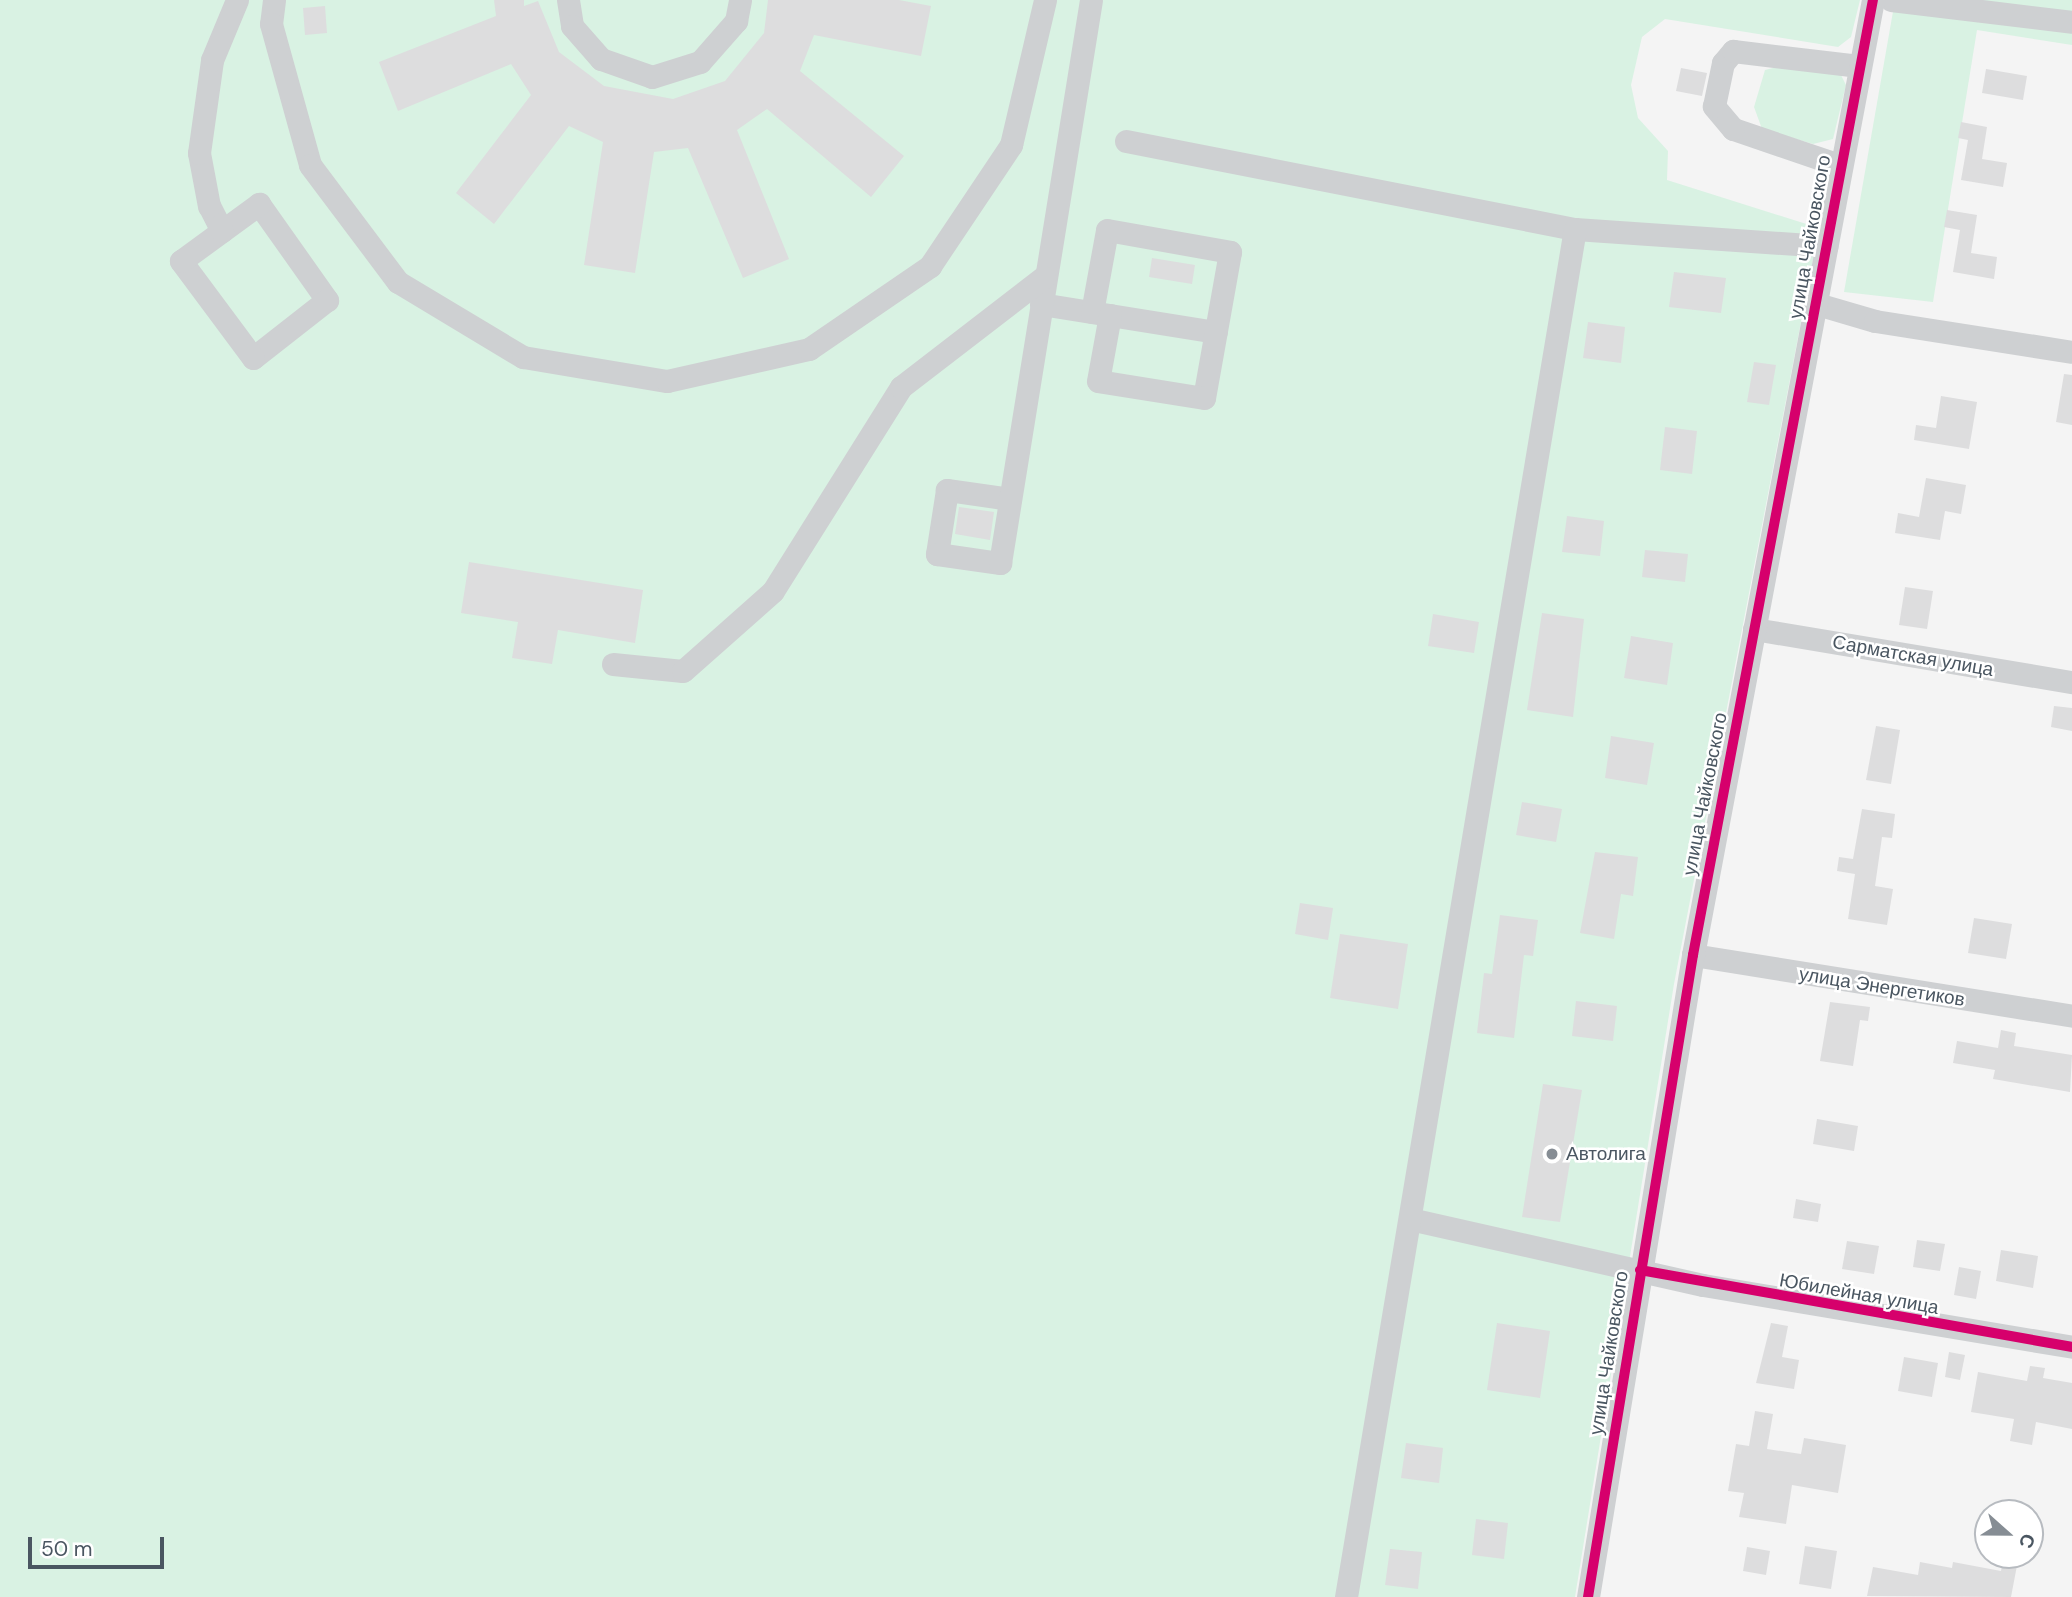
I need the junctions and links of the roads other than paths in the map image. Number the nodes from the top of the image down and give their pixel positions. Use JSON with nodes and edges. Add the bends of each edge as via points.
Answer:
{"nodes":[{"id":1,"x":237,"y":0,"type":"edge"},
{"id":2,"x":274,"y":0,"type":"edge"},
{"id":3,"x":568,"y":0,"type":"edge"},
{"id":4,"x":740,"y":0,"type":"edge"},
{"id":5,"x":1045,"y":0,"type":"edge"},
{"id":6,"x":1091,"y":0,"type":"edge"},
{"id":7,"x":1873,"y":0,"type":"edge"},
{"id":8,"x":1891,"y":0,"type":"edge"},
{"id":9,"x":2072,"y":22,"type":"edge"},
{"id":10,"x":1859,"y":66,"type":"junction"},
{"id":11,"x":1126,"y":141,"type":"dead end"},
{"id":12,"x":1839,"y":165,"type":"junction"},
{"id":13,"x":1575,"y":229,"type":"junction"},
{"id":14,"x":222,"y":231,"type":"junction"},
{"id":15,"x":1826,"y":247,"type":"junction"},
{"id":16,"x":1044,"y":277,"type":"junction"},
{"id":17,"x":1041,"y":304,"type":"junction"},
{"id":18,"x":1817,"y":304,"type":"junction"},
{"id":19,"x":1101,"y":314,"type":"junction"},
{"id":20,"x":1216,"y":332,"type":"junction"},
{"id":21,"x":2072,"y":352,"type":"edge"},
{"id":22,"x":1010,"y":499,"type":"dead end"},
{"id":23,"x":1754,"y":628,"type":"junction"},
{"id":24,"x":613,"y":664,"type":"dead end"},
{"id":25,"x":2072,"y":682,"type":"edge"},
{"id":26,"x":1692,"y":955,"type":"junction"},
{"id":27,"x":2072,"y":1016,"type":"edge"},
{"id":28,"x":1410,"y":1220,"type":"junction"},
{"id":29,"x":1640,"y":1270,"type":"junction"},
{"id":30,"x":2072,"y":1348,"type":"edge"},
{"id":31,"x":1346,"y":1597,"type":"edge"},
{"id":32,"x":1588,"y":1597,"type":"edge"}],
"edges":[{"from":1,"to":14,"type":"street","via":[[212,60],[199,153],[209,206]]},
{"from":2,"to":5,"type":"street","via":[[271,24],[310,165],[398,282],[523,357],[667,381],[809,349],[930,266],[1011,145]]},
{"from":3,"to":4,"type":"street","via":[[572,26],[601,59],[652,77],[700,62],[736,21]]},
{"from":6,"to":16,"type":"street"},
{"from":7,"to":10,"type":"street","name":"улица Чайковского"},
{"from":8,"to":9,"type":"street"},
{"from":10,"to":12,"type":"street","name":"улица Чайковского"},
{"from":10,"to":12,"type":"street","via":[[1733,51],[1723,63],[1713,106],[1733,129]]},
{"from":11,"to":13,"type":"street"},
{"from":12,"to":15,"type":"street","name":"улица Чайковского"},
{"from":13,"to":15,"type":"street"},
{"from":13,"to":28,"type":"street"},
{"from":14,"to":14,"type":"street","via":[[259,204],[327,300],[253,358],[181,261]]},
{"from":15,"to":18,"type":"street","name":"улица Чайковского"},
{"from":16,"to":17,"type":"street"},
{"from":16,"to":24,"type":"street","via":[[901,387],[773,591],[683,671]]},
{"from":17,"to":19,"type":"street"},
{"from":17,"to":22,"type":"street"},
{"from":18,"to":21,"type":"street","via":[[1875,321]]},
{"from":18,"to":23,"type":"street","name":"улица Чайковского"},
{"from":19,"to":20,"type":"street"},
{"from":19,"to":20,"type":"street","via":[[1098,381],[1204,398]]},
{"from":19,"to":20,"type":"street","via":[[1107,230],[1230,252]]},
{"from":23,"to":25,"type":"street","name":"Сарматская улица"},
{"from":23,"to":26,"type":"street","name":"улица Чайковского"},
{"from":26,"to":27,"type":"street","name":"улица Энергетиков"},
{"from":26,"to":29,"type":"street","name":"улица Чайковского"},
{"from":28,"to":29,"type":"street","name":"Юбилейная улица"},
{"from":28,"to":31,"type":"street"},
{"from":29,"to":30,"type":"street","name":"Юбилейная улица","via":[[1703,1285]]},
{"from":29,"to":32,"type":"street","name":"улица Чайковского"}]}
